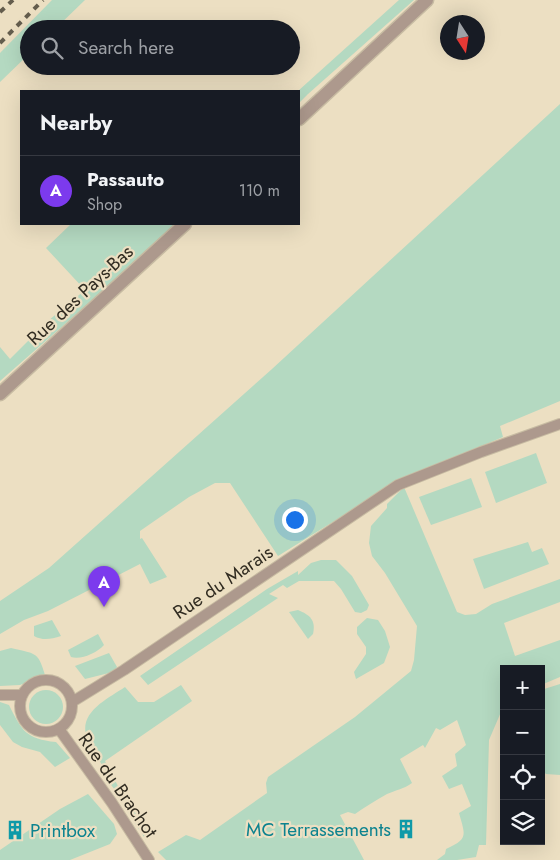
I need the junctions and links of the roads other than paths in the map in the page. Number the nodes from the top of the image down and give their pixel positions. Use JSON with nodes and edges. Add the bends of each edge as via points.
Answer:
{"nodes":[{"id":1,"x":427,"y":0,"type":"edge"},
{"id":2,"x":300,"y":118,"type":"edge"},
{"id":3,"x":184,"y":225,"type":"edge"},
{"id":4,"x":0,"y":394,"type":"edge"},
{"id":5,"x":560,"y":424,"type":"edge"},
{"id":6,"x":0,"y":695,"type":"edge"},
{"id":7,"x":22,"y":695,"type":"junction"},
{"id":8,"x":72,"y":702,"type":"junction"},
{"id":9,"x":58,"y":729,"type":"junction"},
{"id":10,"x":149,"y":860,"type":"edge"}],
"edges":[{"from":1,"to":2,"type":"street"},
{"from":3,"to":4,"type":"street","name":"Rue des Pays-Bas"},
{"from":5,"to":8,"type":"street","name":"Rue du Marais","via":[[398,485]]},
{"from":6,"to":7,"type":"street"},
{"from":7,"to":8,"type":"street","via":[[26,688],[48,680],[62,686]]},
{"from":7,"to":9,"type":"street","via":[[21,716],[30,728],[44,733]]},
{"from":8,"to":9,"type":"street","via":[[69,720]]},
{"from":9,"to":10,"type":"street","name":"Rue du Brachot"}]}
